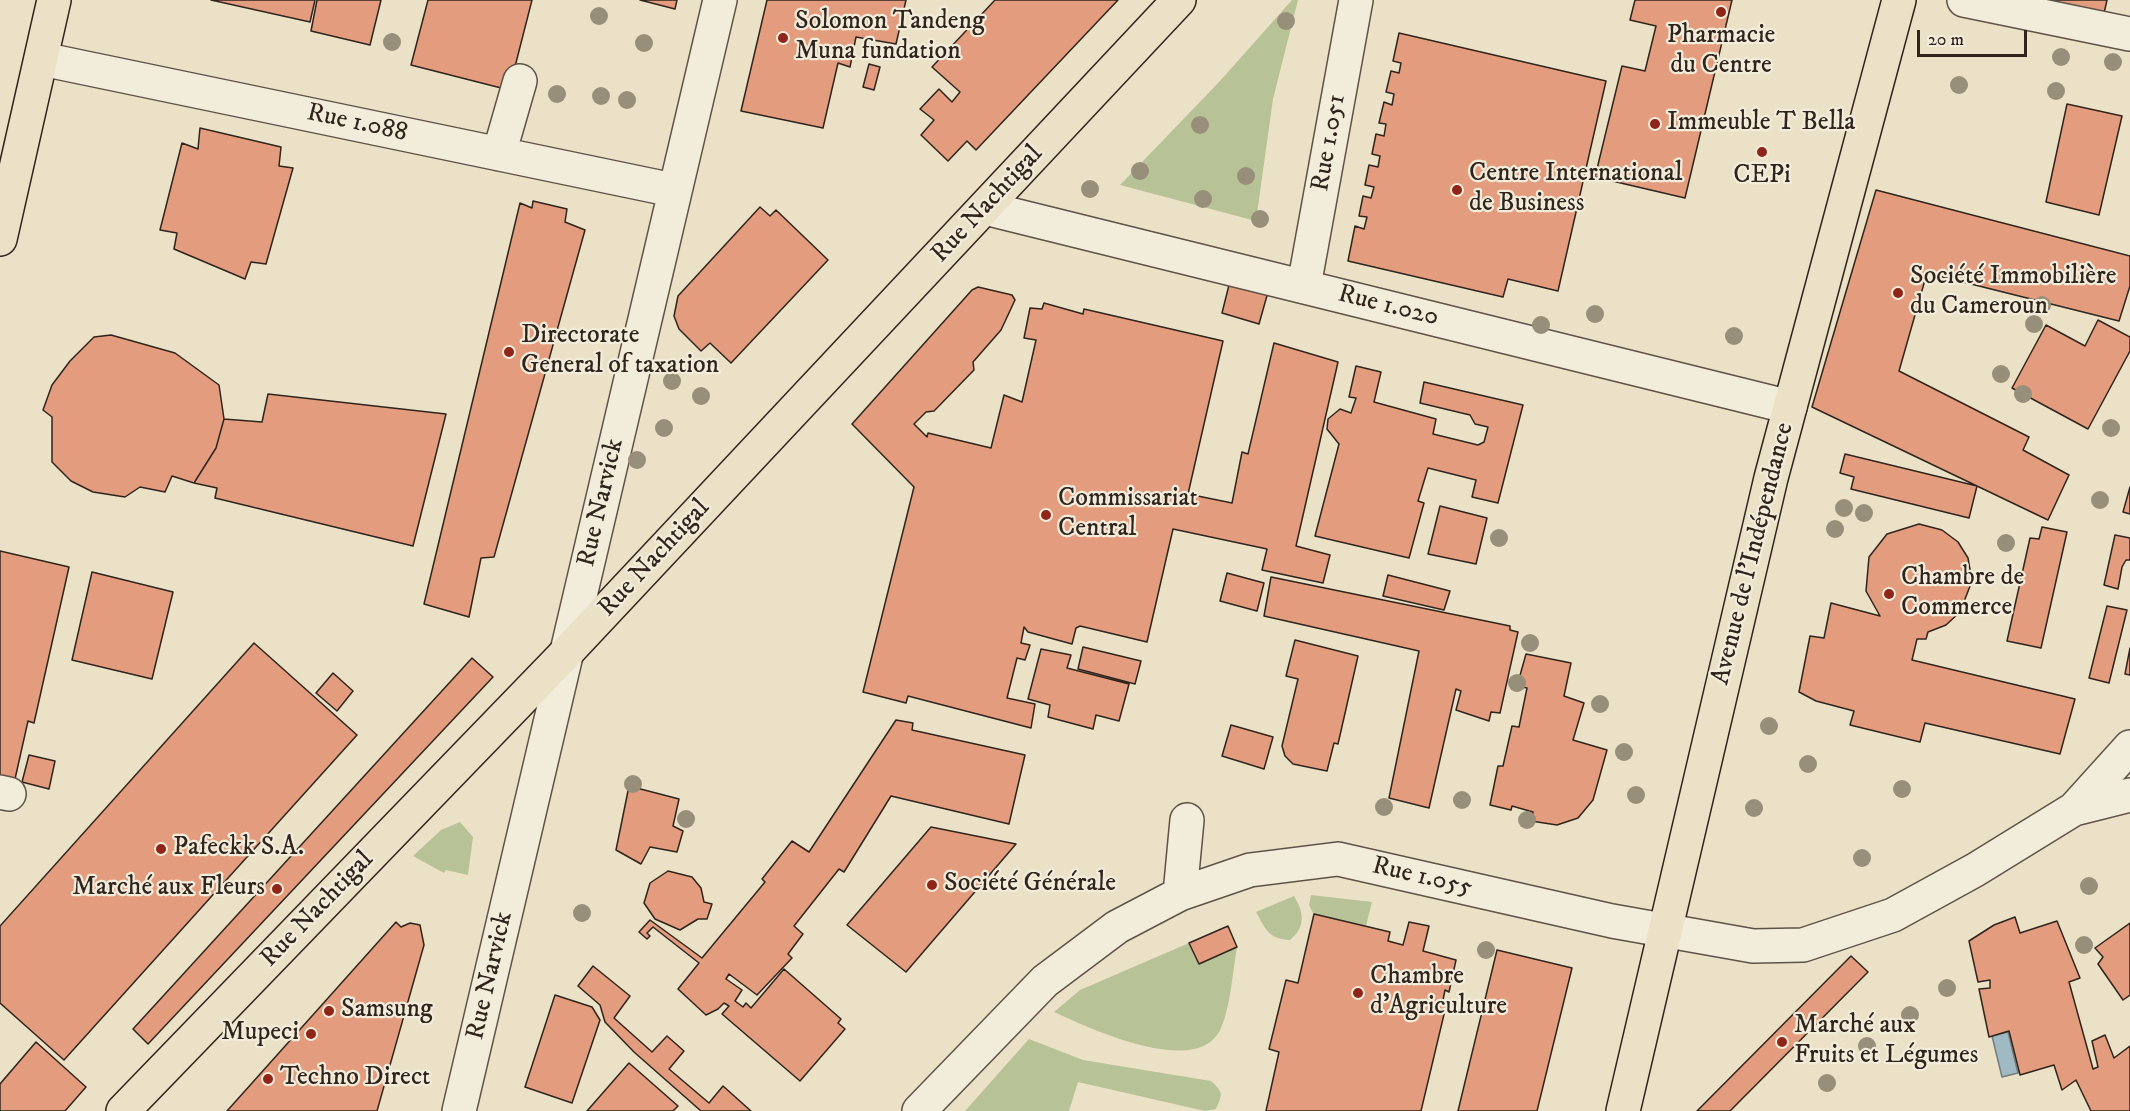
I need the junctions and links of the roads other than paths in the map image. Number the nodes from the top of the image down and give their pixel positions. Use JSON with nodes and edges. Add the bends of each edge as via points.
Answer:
{"nodes":[{"id":1,"x":54,"y":0,"type":"edge"},
{"id":2,"x":720,"y":0,"type":"edge"},
{"id":3,"x":1179,"y":0,"type":"edge"},
{"id":4,"x":1356,"y":0,"type":"edge"},
{"id":5,"x":1899,"y":0,"type":"edge"},
{"id":6,"x":1964,"y":0,"type":"edge"},
{"id":7,"x":2130,"y":34,"type":"edge"},
{"id":8,"x":42,"y":58,"type":"junction"},
{"id":9,"x":520,"y":81,"type":"dead end"},
{"id":10,"x":499,"y":154,"type":"junction"},
{"id":11,"x":673,"y":190,"type":"junction"},
{"id":12,"x":985,"y":208,"type":"junction"},
{"id":13,"x":0,"y":239,"type":"edge"},
{"id":14,"x":1304,"y":286,"type":"junction"},
{"id":15,"x":1790,"y":407,"type":"junction"},
{"id":16,"x":569,"y":651,"type":"junction"},
{"id":17,"x":2130,"y":747,"type":"edge"},
{"id":18,"x":2130,"y":795,"type":"edge"},
{"id":19,"x":2074,"y":809,"type":"junction"},
{"id":20,"x":1186,"y":820,"type":"dead end"},
{"id":21,"x":1180,"y":894,"type":"junction"},
{"id":22,"x":1665,"y":929,"type":"junction"},
{"id":23,"x":123,"y":1111,"type":"edge"},
{"id":24,"x":459,"y":1111,"type":"edge"},
{"id":25,"x":920,"y":1111,"type":"edge"},
{"id":26,"x":1623,"y":1111,"type":"edge"}],
"edges":[{"from":1,"to":8,"type":"main road"},
{"from":2,"to":11,"type":"street","name":"Rue Narvick"},
{"from":3,"to":12,"type":"main road","name":"Rue Nachtigal"},
{"from":4,"to":14,"type":"street","name":"Rue 1.051"},
{"from":5,"to":15,"type":"main road","name":"Avenue de l'Indépendance"},
{"from":6,"to":7,"type":"street"},
{"from":8,"to":10,"type":"street","name":"Rue 1.088"},
{"from":8,"to":13,"type":"main road"},
{"from":9,"to":10,"type":"street"},
{"from":10,"to":11,"type":"street","name":"Rue 1.088"},
{"from":11,"to":16,"type":"street","name":"Rue Narvick"},
{"from":12,"to":14,"type":"street","name":"Rue 1.020"},
{"from":12,"to":16,"type":"main road","name":"Rue Nachtigal"},
{"from":14,"to":15,"type":"street","name":"Rue 1.020"},
{"from":15,"to":22,"type":"main road","name":"Avenue de l'Indépendance"},
{"from":16,"to":23,"type":"main road","name":"Rue Nachtigal"},
{"from":16,"to":24,"type":"street","name":"Rue Narvick"},
{"from":17,"to":19,"type":"street"},
{"from":18,"to":19,"type":"street"},
{"from":19,"to":22,"type":"street","name":"Rue 1.055","via":[[1893,915],[1803,945],[1752,946]]},
{"from":20,"to":21,"type":"street"},
{"from":21,"to":22,"type":"street","name":"Rue 1.055","via":[[1250,870],[1338,859],[1612,921]]},
{"from":21,"to":25,"type":"street","name":"Rue 1.055","via":[[1117,927],[1046,981]]},
{"from":22,"to":26,"type":"main road","name":"Avenue de l'Indépendance"}]}
